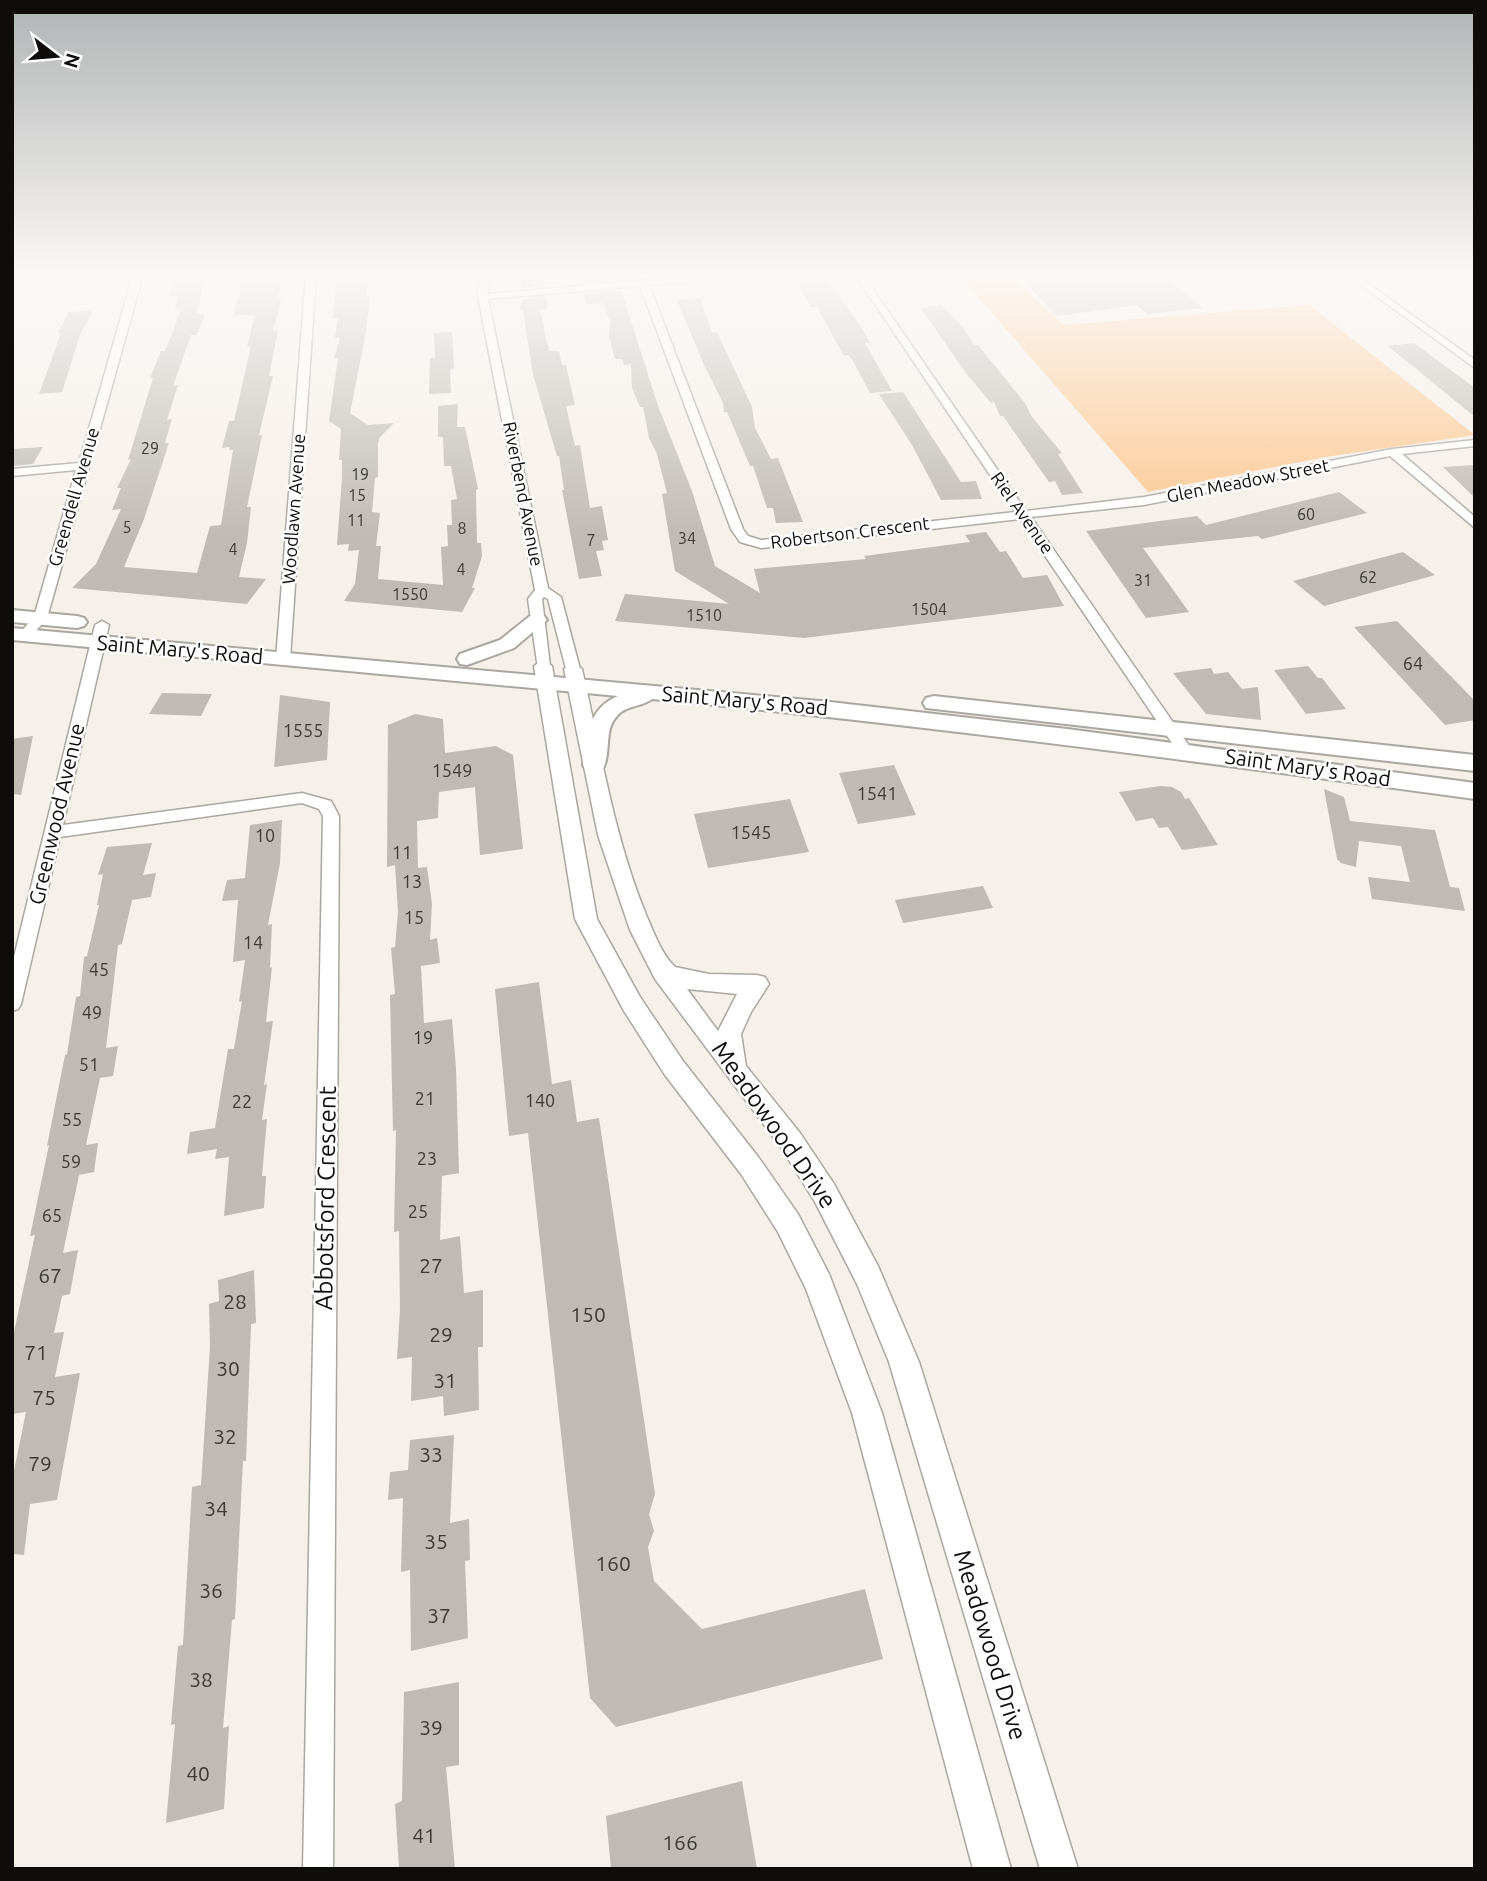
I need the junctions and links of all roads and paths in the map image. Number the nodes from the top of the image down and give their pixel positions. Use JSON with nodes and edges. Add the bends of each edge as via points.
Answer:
{"nodes":[{"id":1,"x":113,"y":363,"type":"edge"},
{"id":2,"x":305,"y":363,"type":"edge"},
{"id":3,"x":497,"y":363,"type":"edge"},
{"id":4,"x":674,"y":363,"type":"edge"},
{"id":5,"x":919,"y":363,"type":"edge"},
{"id":6,"x":1475,"y":443,"type":"edge"},
{"id":7,"x":1392,"y":452,"type":"junction"},
{"id":8,"x":84,"y":466,"type":"junction"},
{"id":9,"x":12,"y":473,"type":"edge"},
{"id":10,"x":1021,"y":513,"type":"junction"},
{"id":11,"x":1475,"y":524,"type":"edge"},
{"id":12,"x":541,"y":590,"type":"junction"},
{"id":13,"x":12,"y":615,"type":"edge"},
{"id":14,"x":40,"y":618,"type":"junction"},
{"id":15,"x":537,"y":620,"type":"junction"},
{"id":16,"x":100,"y":633,"type":"junction"},
{"id":17,"x":19,"y":635,"type":"edge"},
{"id":18,"x":284,"y":651,"type":"junction"},
{"id":19,"x":467,"y":659,"type":"junction"},
{"id":20,"x":546,"y":675,"type":"junction"},
{"id":21,"x":575,"y":678,"type":"junction"},
{"id":22,"x":664,"y":694,"type":"junction"},
{"id":23,"x":1172,"y":730,"type":"junction"},
{"id":24,"x":1185,"y":751,"type":"junction"},
{"id":25,"x":1396,"y":755,"type":"junction"},
{"id":26,"x":1471,"y":762,"type":"edge"},
{"id":27,"x":594,"y":765,"type":"junction"},
{"id":28,"x":1376,"y":777,"type":"junction"},
{"id":29,"x":1434,"y":785,"type":"junction"},
{"id":30,"x":1475,"y":791,"type":"edge"},
{"id":31,"x":53,"y":832,"type":"junction"},
{"id":32,"x":663,"y":973,"type":"junction"},
{"id":33,"x":12,"y":1004,"type":"edge"},
{"id":34,"x":737,"y":1071,"type":"junction"},
{"id":35,"x":318,"y":1869,"type":"edge"},
{"id":36,"x":992,"y":1869,"type":"edge"},
{"id":37,"x":1059,"y":1869,"type":"edge"}],
"edges":[{"from":1,"to":8,"type":"street","name":"Greendell Avenue"},
{"from":2,"to":18,"type":"street","name":"Woodlawn Avenue"},
{"from":3,"to":12,"type":"street","name":"Riverbend Avenue"},
{"from":4,"to":10,"type":"street","name":"Robertson Crescent","via":[[744,539],[761,544]]},
{"from":5,"to":10,"type":"street","name":"Riel Avenue"},
{"from":6,"to":7,"type":"street","name":"Glen Meadow Street"},
{"from":7,"to":10,"type":"street","name":"Glen Meadow Street","via":[[1144,501]]},
{"from":7,"to":11,"type":"street"},
{"from":8,"to":9,"type":"street"},
{"from":8,"to":14,"type":"street","name":"Greendell Avenue"},
{"from":10,"to":23,"type":"street","name":"Riel Avenue"},
{"from":12,"to":15,"type":"street","name":"Riverbend Avenue","via":[[535,599]]},
{"from":12,"to":21,"type":"street","name":"Riverbend Avenue","via":[[554,597]]},
{"from":13,"to":14,"type":"main road","name":"Saint Mary's Road"},
{"from":14,"to":16,"type":"main road","name":"Saint Mary's Road"},
{"from":14,"to":17,"type":"street","name":"Greendell Avenue"},
{"from":15,"to":19,"type":"main road","via":[[507,644]]},
{"from":15,"to":20,"type":"street","name":"Riverbend Avenue"},
{"from":16,"to":17,"type":"main road","name":"Saint Mary's Road"},
{"from":16,"to":18,"type":"main road","name":"Saint Mary's Road"},
{"from":16,"to":31,"type":"street","name":"Greenwood Avenue"},
{"from":18,"to":19,"type":"main road","name":"Saint Mary's Road"},
{"from":18,"to":20,"type":"main road","name":"Saint Mary's Road"},
{"from":19,"to":20,"type":"main road","name":"Saint Mary's Road"},
{"from":20,"to":21,"type":"main road","name":"Saint Mary's Road"},
{"from":20,"to":36,"type":"street","name":"Meadowood Drive","via":[[586,919],[632,1004],[674,1068],[750,1166],[788,1223],[819,1284],[867,1413]]},
{"from":21,"to":22,"type":"main road","name":"Saint Mary's Road"},
{"from":21,"to":23,"type":"main road","name":"Saint Mary's Road","via":[[981,707]]},
{"from":21,"to":27,"type":"street","name":"Meadowood Drive"},
{"from":22,"to":24,"type":"main road","name":"Saint Mary's Road"},
{"from":22,"to":27,"type":"main road","via":[[632,698],[615,704],[604,715]]},
{"from":23,"to":24,"type":"street","name":"Riel Avenue"},
{"from":23,"to":25,"type":"main road","name":"Saint Mary's Road"},
{"from":24,"to":28,"type":"main road","name":"Saint Mary's Road"},
{"from":25,"to":26,"type":"main road","name":"Saint Mary's Road"},
{"from":25,"to":28,"type":"main road","via":[[1395,765]]},
{"from":26,"to":29,"type":"main road"},
{"from":27,"to":32,"type":"street","name":"Meadowood Drive","via":[[621,882]]},
{"from":28,"to":29,"type":"main road","name":"Saint Mary's Road"},
{"from":29,"to":30,"type":"main road","name":"Saint Mary's Road"},
{"from":31,"to":33,"type":"street","name":"Greenwood Avenue"},
{"from":31,"to":35,"type":"street","name":"Abbotsford Crescent","via":[[302,798],[325,804],[331,816]]},
{"from":32,"to":34,"type":"street","name":"Meadowood Drive"},
{"from":32,"to":34,"type":"street","via":[[713,985],[757,984],[729,1034]]},
{"from":34,"to":37,"type":"street","name":"Meadowood Drive","via":[[792,1142],[841,1219],[892,1332]]}]}
